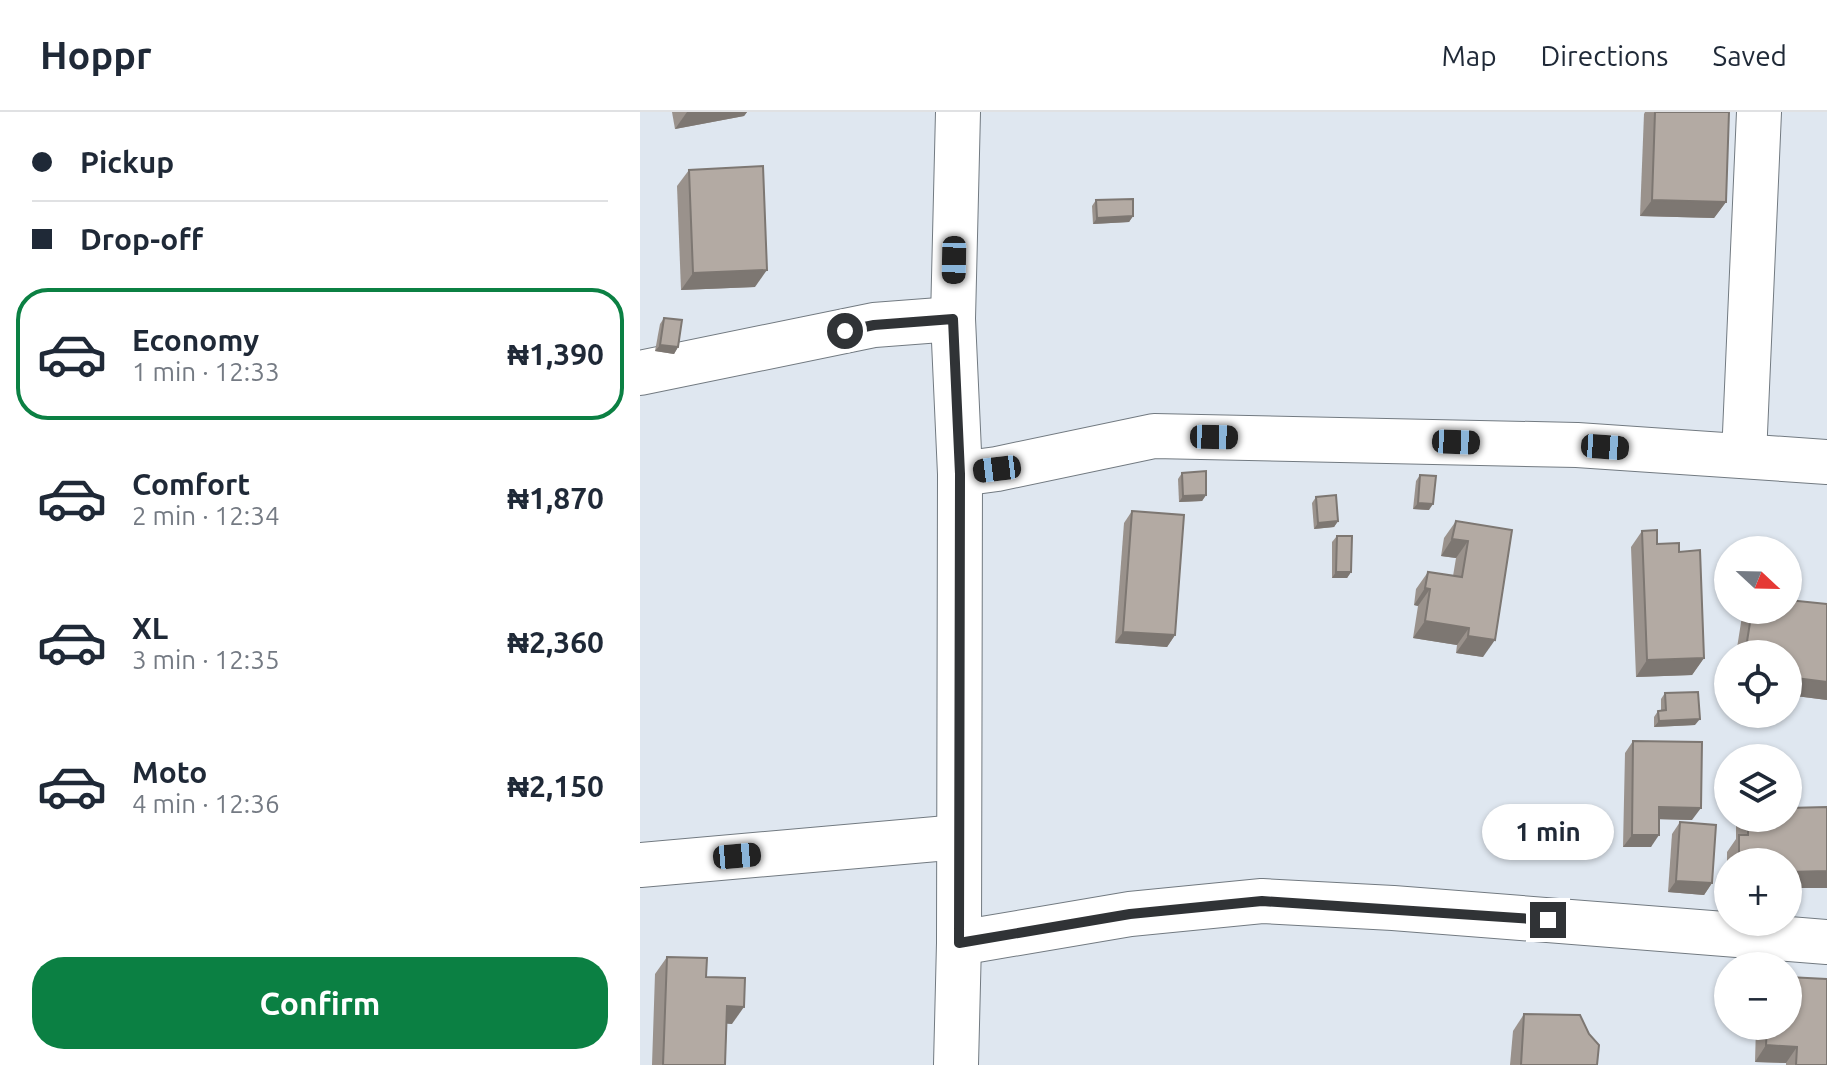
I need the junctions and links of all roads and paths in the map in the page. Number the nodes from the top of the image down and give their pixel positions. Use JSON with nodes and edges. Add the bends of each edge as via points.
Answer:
{"nodes":[{"id":1,"x":958,"y":112,"type":"edge"},
{"id":2,"x":1759,"y":112,"type":"edge"},
{"id":3,"x":953,"y":319,"type":"junction"},
{"id":4,"x":640,"y":373,"type":"edge"},
{"id":5,"x":1744,"y":456,"type":"junction"},
{"id":6,"x":1827,"y":462,"type":"edge"},
{"id":7,"x":960,"y":474,"type":"junction"},
{"id":8,"x":959,"y":837,"type":"junction"},
{"id":9,"x":640,"y":865,"type":"edge"},
{"id":10,"x":1827,"y":942,"type":"edge"},
{"id":11,"x":959,"y":943,"type":"junction"},
{"id":12,"x":956,"y":1065,"type":"edge"}],
"edges":[{"from":1,"to":3,"type":"street"},
{"from":2,"to":5,"type":"street"},
{"from":3,"to":4,"type":"street","via":[[874,325]]},
{"from":3,"to":7,"type":"street"},
{"from":5,"to":6,"type":"street"},
{"from":5,"to":7,"type":"street","via":[[1577,445],[1154,436]]},
{"from":7,"to":8,"type":"street"},
{"from":8,"to":9,"type":"street"},
{"from":8,"to":11,"type":"street"},
{"from":10,"to":11,"type":"street","via":[[1262,901],[1130,914]]},
{"from":11,"to":12,"type":"street"}]}
